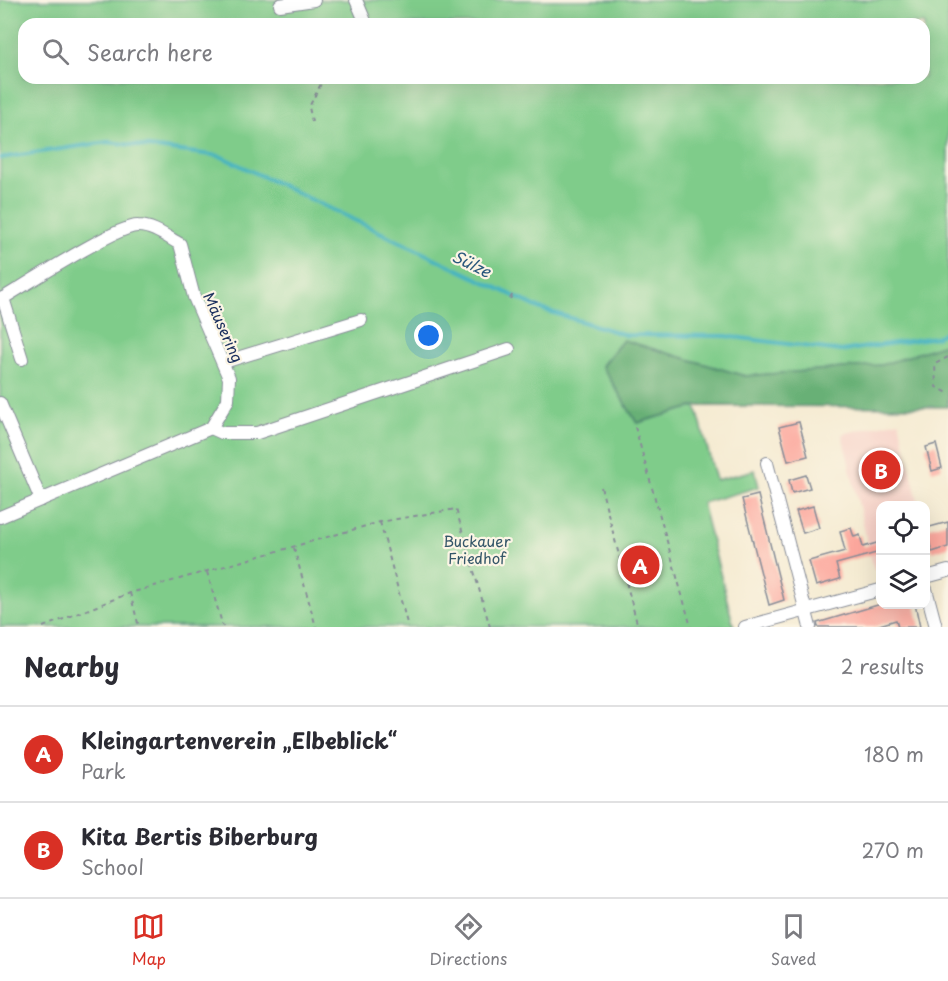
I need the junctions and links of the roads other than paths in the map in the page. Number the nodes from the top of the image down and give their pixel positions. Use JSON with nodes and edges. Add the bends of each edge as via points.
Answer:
{"nodes":[{"id":1,"x":314,"y":0,"type":"edge"},
{"id":2,"x":356,"y":0,"type":"edge"},
{"id":3,"x":280,"y":5,"type":"dead end"},
{"id":4,"x":364,"y":18,"type":"edge"},
{"id":5,"x":2,"y":299,"type":"edge"},
{"id":6,"x":361,"y":320,"type":"dead end"},
{"id":7,"x":510,"y":349,"type":"dead end"},
{"id":8,"x":22,"y":358,"type":"dead end"},
{"id":9,"x":224,"y":362,"type":"junction"},
{"id":10,"x":0,"y":403,"type":"edge"},
{"id":11,"x":211,"y":428,"type":"junction"},
{"id":12,"x":767,"y":463,"type":"dead end"},
{"id":13,"x":41,"y":500,"type":"junction"},
{"id":14,"x":0,"y":517,"type":"edge"},
{"id":15,"x":948,"y":571,"type":"edge"},
{"id":16,"x":930,"y":576,"type":"edge"},
{"id":17,"x":876,"y":591,"type":"edge"},
{"id":18,"x":930,"y":604,"type":"edge"},
{"id":19,"x":806,"y":610,"type":"junction"},
{"id":20,"x":745,"y":627,"type":"edge"},
{"id":21,"x":810,"y":627,"type":"edge"},
{"id":22,"x":936,"y":627,"type":"edge"}],
"edges":[{"from":1,"to":3,"type":"street"},
{"from":2,"to":4,"type":"street"},
{"from":5,"to":8,"type":"street"},
{"from":5,"to":9,"type":"street","name":"Mäusering","via":[[113,234],[137,225],[159,231],[180,244],[194,297]]},
{"from":6,"to":9,"type":"street"},
{"from":7,"to":11,"type":"street","via":[[257,433],[222,433]]},
{"from":9,"to":11,"type":"street","name":"Mäusering","via":[[229,378],[228,400]]},
{"from":10,"to":13,"type":"street"},
{"from":11,"to":13,"type":"street"},
{"from":12,"to":19,"type":"street"},
{"from":13,"to":14,"type":"street"},
{"from":15,"to":16,"type":"street"},
{"from":17,"to":19,"type":"street"},
{"from":18,"to":22,"type":"street"},
{"from":19,"to":20,"type":"street"},
{"from":19,"to":21,"type":"street"}]}
